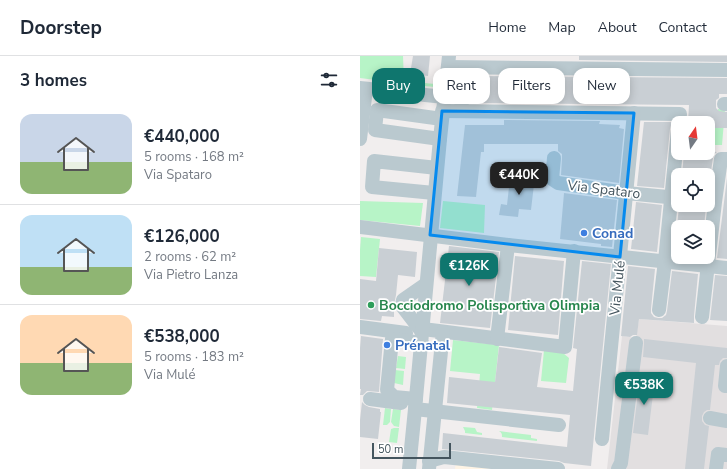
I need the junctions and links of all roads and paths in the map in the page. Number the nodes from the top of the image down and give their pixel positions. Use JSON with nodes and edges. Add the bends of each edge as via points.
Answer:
{"nodes":[{"id":1,"x":448,"y":62,"type":"edge"},
{"id":2,"x":651,"y":63,"type":"edge"},
{"id":3,"x":465,"y":68,"type":"joint"},
{"id":4,"x":727,"y":70,"type":"edge"},
{"id":5,"x":363,"y":88,"type":"edge"},
{"id":6,"x":462,"y":104,"type":"edge"},
{"id":7,"x":443,"y":109,"type":"junction"},
{"id":8,"x":461,"y":111,"type":"junction"},
{"id":9,"x":634,"y":113,"type":"junction"},
{"id":10,"x":671,"y":117,"type":"edge"},
{"id":11,"x":360,"y":139,"type":"edge"},
{"id":12,"x":440,"y":139,"type":"junction"},
{"id":13,"x":554,"y":158,"type":"dead end"},
{"id":14,"x":724,"y":159,"type":"edge"},
{"id":15,"x":437,"y":168,"type":"junction"},
{"id":16,"x":434,"y":193,"type":"junction"},
{"id":17,"x":626,"y":193,"type":"junction"},
{"id":18,"x":671,"y":198,"type":"edge"},
{"id":19,"x":717,"y":202,"type":"edge"},
{"id":20,"x":673,"y":212,"type":"edge"},
{"id":21,"x":360,"y":227,"type":"edge"},
{"id":22,"x":430,"y":235,"type":"junction"},
{"id":23,"x":508,"y":245,"type":"junction"},
{"id":24,"x":574,"y":251,"type":"junction"},
{"id":25,"x":620,"y":257,"type":"junction"},
{"id":26,"x":665,"y":261,"type":"junction"},
{"id":27,"x":708,"y":266,"type":"junction"},
{"id":28,"x":727,"y":268,"type":"edge"},
{"id":29,"x":426,"y":284,"type":"junction"},
{"id":30,"x":659,"y":310,"type":"dead end"},
{"id":31,"x":702,"y":316,"type":"dead end"},
{"id":32,"x":360,"y":327,"type":"edge"},
{"id":33,"x":443,"y":332,"type":"junction"},
{"id":34,"x":422,"y":335,"type":"junction"},
{"id":35,"x":497,"y":339,"type":"junction"},
{"id":36,"x":636,"y":344,"type":"dead end"},
{"id":37,"x":727,"y":366,"type":"edge"},
{"id":38,"x":727,"y":386,"type":"edge"},
{"id":39,"x":370,"y":399,"type":"dead end"},
{"id":40,"x":416,"y":404,"type":"junction"},
{"id":41,"x":434,"y":412,"type":"junction"},
{"id":42,"x":710,"y":418,"type":"dead end"},
{"id":43,"x":727,"y":421,"type":"edge"},
{"id":44,"x":559,"y":425,"type":"dead end"},
{"id":45,"x":602,"y":439,"type":"dead end"},
{"id":46,"x":727,"y":455,"type":"edge"},
{"id":47,"x":410,"y":463,"type":"edge"},
{"id":48,"x":429,"y":465,"type":"edge"},
{"id":49,"x":480,"y":469,"type":"edge"},
{"id":50,"x":558,"y":469,"type":"edge"},
{"id":51,"x":618,"y":469,"type":"edge"},
{"id":52,"x":716,"y":469,"type":"edge"}],
"edges":[{"from":1,"to":3,"type":"street"},
{"from":1,"to":7,"type":"street"},
{"from":2,"to":3,"type":"street"},
{"from":2,"to":4,"type":"street"},
{"from":5,"to":7,"type":"street"},
{"from":5,"to":11,"type":"street"},
{"from":6,"to":8,"type":"street"},
{"from":7,"to":8,"type":"street"},
{"from":7,"to":12,"type":"street"},
{"from":7,"to":12,"type":"street","via":[[377,110],[375,130]]},
{"from":8,"to":9,"type":"street"},
{"from":9,"to":10,"type":"street"},
{"from":9,"to":17,"type":"street","name":"Via Mulé"},
{"from":12,"to":15,"type":"street"},
{"from":13,"to":17,"type":"street","name":"Via Spataro","via":[[552,179],[558,183]]},
{"from":14,"to":19,"type":"street"},
{"from":15,"to":16,"type":"street"},
{"from":15,"to":16,"type":"street","via":[[374,161],[372,187]]},
{"from":16,"to":22,"type":"street"},
{"from":17,"to":18,"type":"street","name":"Via Spataro"},
{"from":17,"to":25,"type":"street","name":"Via Mulé"},
{"from":19,"to":27,"type":"street"},
{"from":20,"to":26,"type":"street"},
{"from":21,"to":22,"type":"street"},
{"from":22,"to":23,"type":"street"},
{"from":22,"to":29,"type":"street"},
{"from":23,"to":24,"type":"street"},
{"from":23,"to":35,"type":"street"},
{"from":24,"to":25,"type":"street"},
{"from":24,"to":35,"type":"street","via":[[565,347]]},
{"from":25,"to":26,"type":"street"},
{"from":25,"to":45,"type":"street","name":"Via Mulé"},
{"from":26,"to":27,"type":"street"},
{"from":26,"to":30,"type":"street"},
{"from":27,"to":28,"type":"street"},
{"from":27,"to":31,"type":"street"},
{"from":29,"to":34,"type":"street"},
{"from":29,"to":34,"type":"street","via":[[403,300],[402,306]]},
{"from":32,"to":34,"type":"street"},
{"from":33,"to":34,"type":"street"},
{"from":33,"to":35,"type":"street"},
{"from":33,"to":41,"type":"street"},
{"from":34,"to":40,"type":"street"},
{"from":34,"to":40,"type":"street","via":[[392,339],[387,390],[394,397]]},
{"from":36,"to":51,"type":"street","via":[[621,463]]},
{"from":37,"to":38,"type":"street"},
{"from":39,"to":40,"type":"street"},
{"from":40,"to":41,"type":"street"},
{"from":40,"to":47,"type":"street"},
{"from":41,"to":44,"type":"street"},
{"from":41,"to":48,"type":"street"},
{"from":42,"to":43,"type":"street"},
{"from":46,"to":52,"type":"street","via":[[718,454]]},
{"from":47,"to":48,"type":"street"},
{"from":48,"to":49,"type":"street"},
{"from":48,"to":50,"type":"street","via":[[444,457]]}]}
